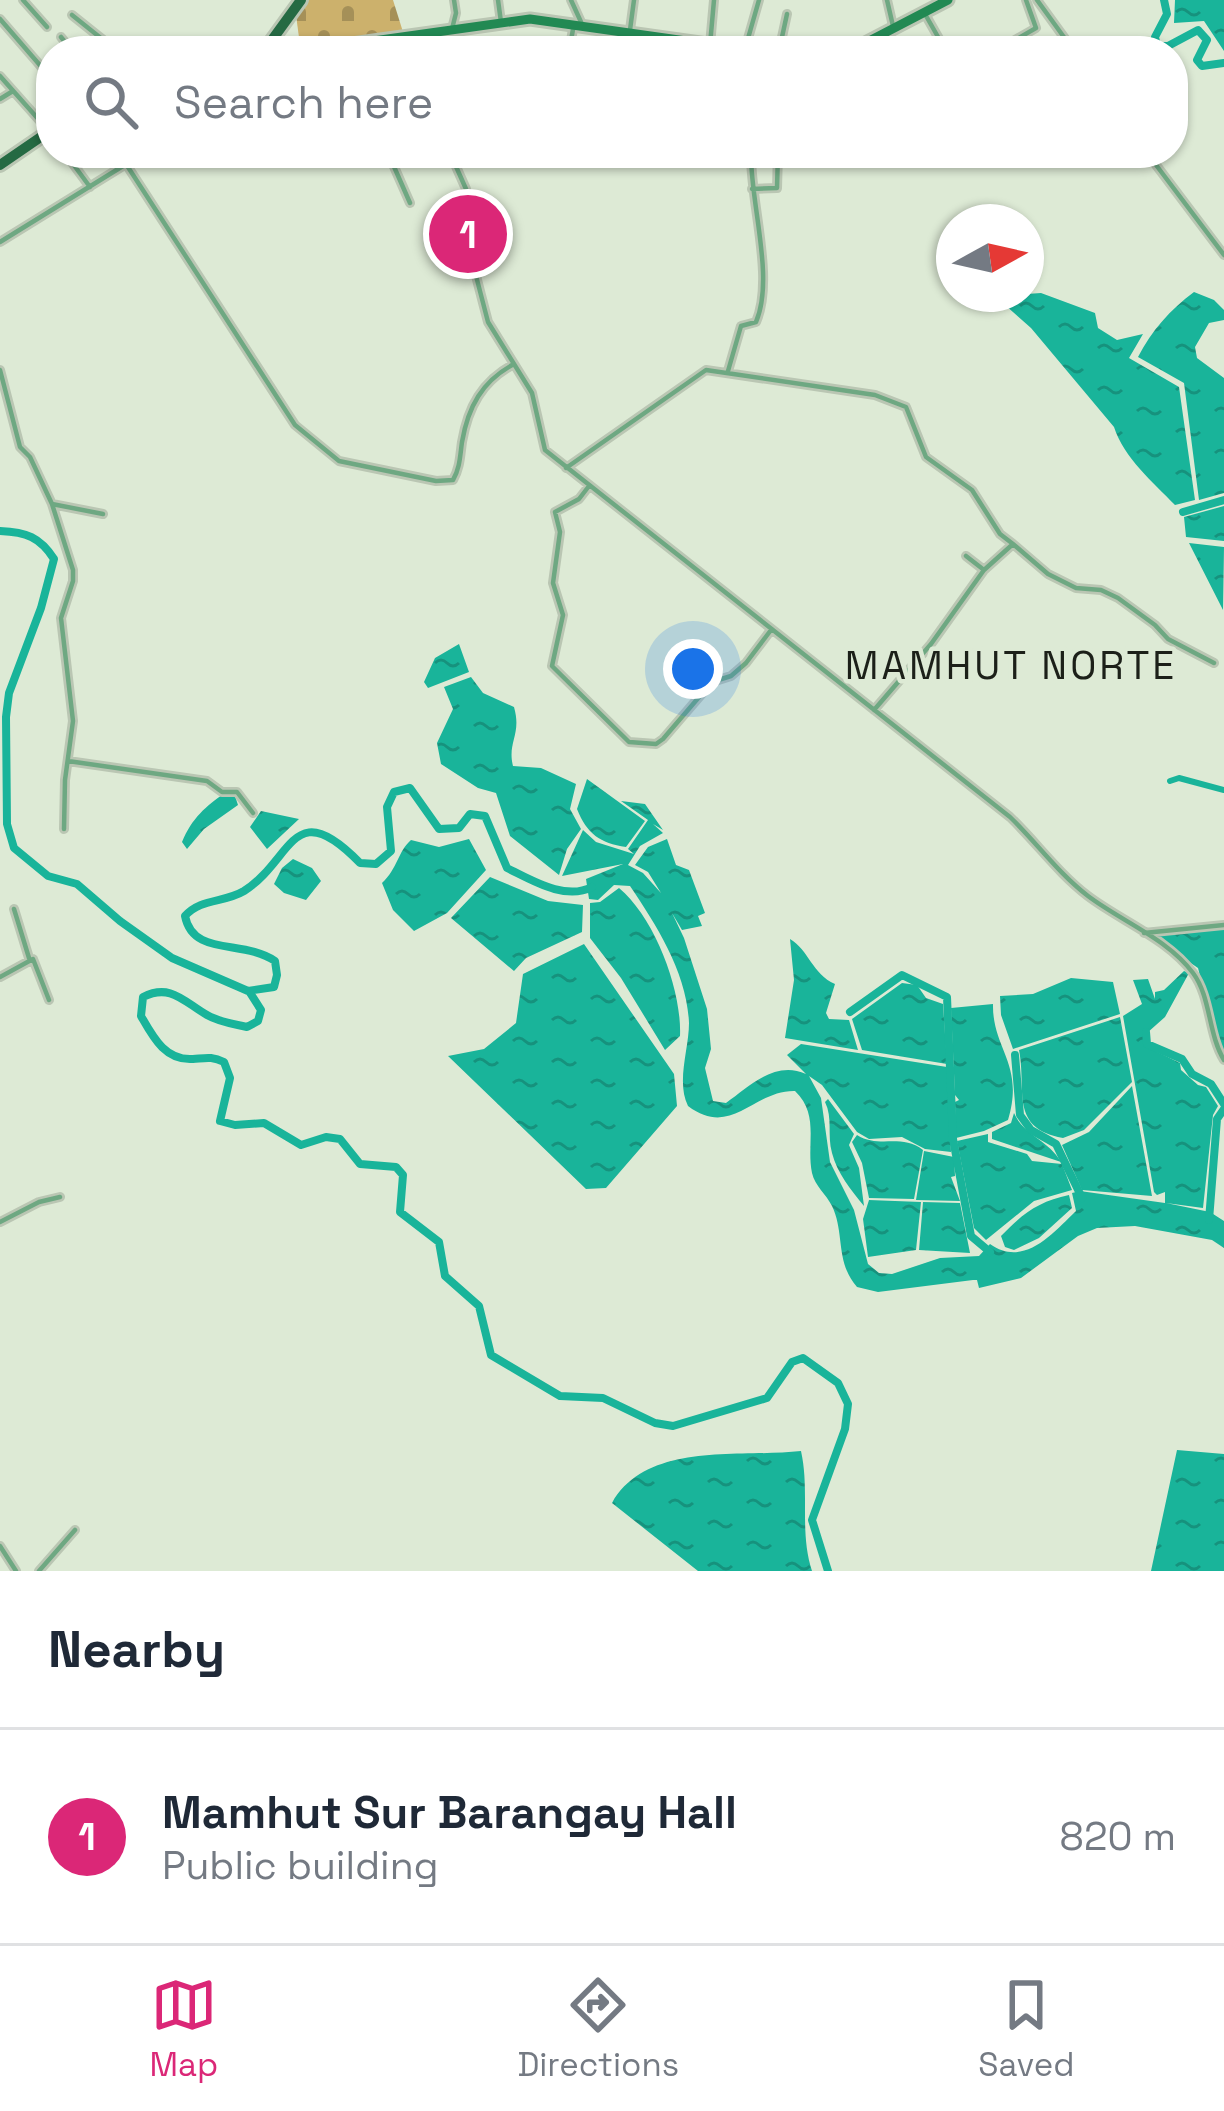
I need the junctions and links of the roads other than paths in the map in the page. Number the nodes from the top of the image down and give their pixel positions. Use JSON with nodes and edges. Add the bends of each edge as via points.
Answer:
{"nodes":[{"id":1,"x":23,"y":0,"type":"edge"},
{"id":2,"x":301,"y":0,"type":"edge"},
{"id":3,"x":454,"y":0,"type":"edge"},
{"id":4,"x":498,"y":0,"type":"edge"},
{"id":5,"x":571,"y":0,"type":"edge"},
{"id":6,"x":634,"y":0,"type":"edge"},
{"id":7,"x":714,"y":0,"type":"edge"},
{"id":8,"x":759,"y":0,"type":"edge"},
{"id":9,"x":887,"y":0,"type":"edge"},
{"id":10,"x":947,"y":0,"type":"edge"},
{"id":11,"x":1026,"y":0,"type":"edge"},
{"id":12,"x":1037,"y":0,"type":"edge"},
{"id":13,"x":923,"y":11,"type":"junction"},
{"id":14,"x":787,"y":14,"type":"dead end"},
{"id":15,"x":72,"y":15,"type":"dead end"},
{"id":16,"x":0,"y":19,"type":"edge"},
{"id":17,"x":501,"y":22,"type":"junction"},
{"id":18,"x":578,"y":24,"type":"junction"},
{"id":19,"x":893,"y":26,"type":"junction"},
{"id":20,"x":47,"y":28,"type":"dead end"},
{"id":21,"x":452,"y":29,"type":"junction"},
{"id":22,"x":630,"y":32,"type":"junction"},
{"id":23,"x":409,"y":35,"type":"joint"},
{"id":24,"x":98,"y":36,"type":"edge"},
{"id":25,"x":278,"y":36,"type":"edge"},
{"id":26,"x":405,"y":36,"type":"edge"},
{"id":27,"x":574,"y":36,"type":"edge"},
{"id":28,"x":656,"y":36,"type":"edge"},
{"id":29,"x":711,"y":36,"type":"edge"},
{"id":30,"x":750,"y":36,"type":"edge"},
{"id":31,"x":782,"y":36,"type":"edge"},
{"id":32,"x":876,"y":36,"type":"edge"},
{"id":33,"x":937,"y":36,"type":"edge"},
{"id":34,"x":1022,"y":36,"type":"edge"},
{"id":35,"x":1063,"y":36,"type":"edge"},
{"id":36,"x":36,"y":61,"type":"edge"},
{"id":37,"x":0,"y":76,"type":"edge"},
{"id":38,"x":13,"y":91,"type":"junction"},
{"id":39,"x":0,"y":99,"type":"edge"},
{"id":40,"x":36,"y":116,"type":"edge"},
{"id":41,"x":36,"y":140,"type":"edge"},
{"id":42,"x":3,"y":158,"type":"edge"},
{"id":43,"x":76,"y":168,"type":"edge"},
{"id":44,"x":119,"y":168,"type":"edge"},
{"id":45,"x":126,"y":168,"type":"edge"},
{"id":46,"x":395,"y":168,"type":"edge"},
{"id":47,"x":457,"y":168,"type":"edge"},
{"id":48,"x":751,"y":168,"type":"edge"},
{"id":49,"x":778,"y":168,"type":"edge"},
{"id":50,"x":1158,"y":168,"type":"edge"},
{"id":51,"x":90,"y":187,"type":"junction"},
{"id":52,"x":751,"y":189,"type":"junction"},
{"id":53,"x":410,"y":203,"type":"dead end"},
{"id":54,"x":0,"y":242,"type":"edge"},
{"id":55,"x":1224,"y":255,"type":"edge"},
{"id":56,"x":514,"y":364,"type":"junction"},
{"id":57,"x":0,"y":370,"type":"edge"},
{"id":58,"x":728,"y":371,"type":"junction"},
{"id":59,"x":566,"y":468,"type":"junction"},
{"id":60,"x":590,"y":486,"type":"junction"},
{"id":61,"x":52,"y":504,"type":"junction"},
{"id":62,"x":104,"y":514,"type":"dead end"},
{"id":63,"x":1013,"y":544,"type":"junction"},
{"id":64,"x":966,"y":556,"type":"dead end"},
{"id":65,"x":984,"y":570,"type":"junction"},
{"id":66,"x":771,"y":629,"type":"junction"},
{"id":67,"x":1214,"y":664,"type":"dead end"},
{"id":68,"x":874,"y":710,"type":"junction"},
{"id":69,"x":68,"y":760,"type":"junction"},
{"id":70,"x":253,"y":813,"type":"dead end"},
{"id":71,"x":64,"y":829,"type":"dead end"},
{"id":72,"x":14,"y":909,"type":"dead end"},
{"id":73,"x":1224,"y":925,"type":"edge"},
{"id":74,"x":1144,"y":933,"type":"junction"},
{"id":75,"x":29,"y":958,"type":"junction"},
{"id":76,"x":0,"y":977,"type":"edge"},
{"id":77,"x":49,"y":1000,"type":"dead end"},
{"id":78,"x":1224,"y":1060,"type":"edge"},
{"id":79,"x":60,"y":1197,"type":"dead end"},
{"id":80,"x":0,"y":1222,"type":"edge"},
{"id":81,"x":75,"y":1529,"type":"dead end"},
{"id":82,"x":0,"y":1546,"type":"edge"},
{"id":83,"x":16,"y":1571,"type":"edge"},
{"id":84,"x":39,"y":1571,"type":"edge"}],
"edges":[{"from":1,"to":20,"type":"street"},
{"from":2,"to":25,"type":"main road"},
{"from":3,"to":21,"type":"street"},
{"from":4,"to":17,"type":"street"},
{"from":5,"to":18,"type":"street"},
{"from":6,"to":22,"type":"street"},
{"from":7,"to":29,"type":"street"},
{"from":8,"to":30,"type":"street"},
{"from":9,"to":19,"type":"street"},
{"from":10,"to":13,"type":"main road"},
{"from":11,"to":34,"type":"street","via":[[1036,28]]},
{"from":12,"to":35,"type":"street"},
{"from":13,"to":19,"type":"main road"},
{"from":13,"to":33,"type":"street"},
{"from":14,"to":31,"type":"street"},
{"from":15,"to":24,"type":"street"},
{"from":16,"to":36,"type":"street"},
{"from":17,"to":18,"type":"main road"},
{"from":17,"to":21,"type":"main road"},
{"from":18,"to":22,"type":"main road"},
{"from":18,"to":27,"type":"street"},
{"from":19,"to":32,"type":"main road"},
{"from":21,"to":23,"type":"main road"},
{"from":22,"to":28,"type":"main road"},
{"from":23,"to":26,"type":"main road"},
{"from":37,"to":38,"type":"street"},
{"from":38,"to":39,"type":"street"},
{"from":38,"to":40,"type":"street"},
{"from":41,"to":42,"type":"main road"},
{"from":43,"to":51,"type":"street"},
{"from":44,"to":51,"type":"street"},
{"from":45,"to":56,"type":"street","via":[[295,425],[339,461],[453,480],[480,391]]},
{"from":46,"to":53,"type":"street"},
{"from":47,"to":56,"type":"street","via":[[488,322]]},
{"from":48,"to":52,"type":"street"},
{"from":49,"to":52,"type":"street","via":[[777,188]]},
{"from":50,"to":55,"type":"street"},
{"from":51,"to":54,"type":"street"},
{"from":52,"to":58,"type":"street","via":[[764,293],[756,322],[741,326]]},
{"from":56,"to":59,"type":"street","via":[[532,393],[541,444]]},
{"from":57,"to":61,"type":"street","via":[[20,446]]},
{"from":58,"to":59,"type":"street","via":[[706,370]]},
{"from":58,"to":63,"type":"street","via":[[898,402],[926,457],[972,490]]},
{"from":59,"to":60,"type":"street"},
{"from":60,"to":66,"type":"street"},
{"from":60,"to":66,"type":"street","via":[[555,512],[554,583],[563,615],[551,666],[629,742],[663,739]]},
{"from":61,"to":62,"type":"street"},
{"from":61,"to":69,"type":"street","via":[[73,570],[62,618],[73,722]]},
{"from":63,"to":65,"type":"street"},
{"from":63,"to":67,"type":"street","via":[[1048,574],[1118,598]]},
{"from":64,"to":65,"type":"street"},
{"from":65,"to":68,"type":"street"},
{"from":66,"to":68,"type":"street"},
{"from":68,"to":74,"type":"street","via":[[1010,817],[1056,869]]},
{"from":69,"to":70,"type":"street","via":[[207,781],[238,792]]},
{"from":69,"to":71,"type":"street"},
{"from":72,"to":75,"type":"street"},
{"from":73,"to":74,"type":"street"},
{"from":74,"to":78,"type":"street","via":[[1198,980]]},
{"from":75,"to":76,"type":"street"},
{"from":75,"to":77,"type":"street"},
{"from":79,"to":80,"type":"street"},
{"from":81,"to":84,"type":"street"},
{"from":82,"to":83,"type":"street"}]}
